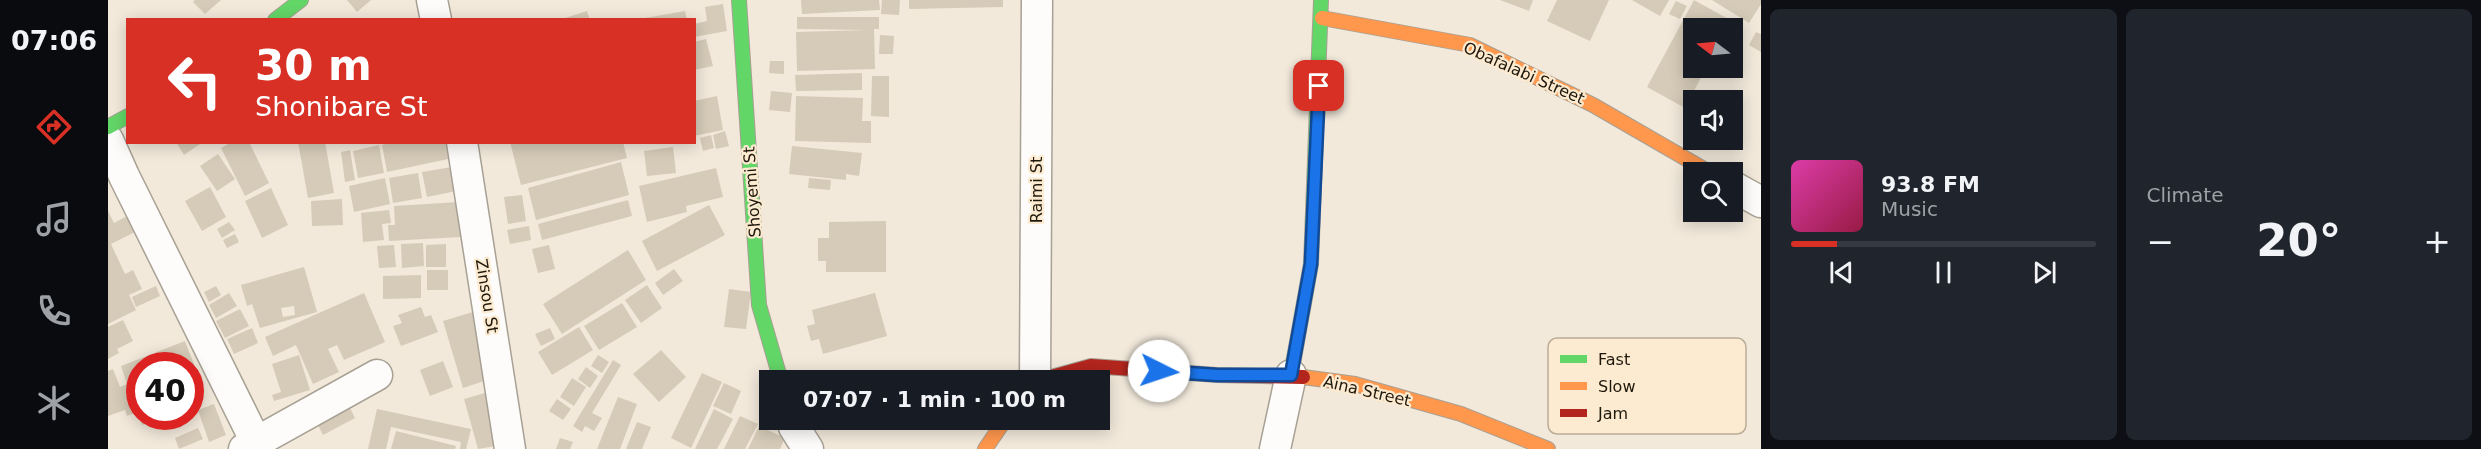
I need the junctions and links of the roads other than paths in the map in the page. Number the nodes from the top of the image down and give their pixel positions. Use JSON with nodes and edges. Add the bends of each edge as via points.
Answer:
{"nodes":[{"id":1,"x":300,"y":0,"type":"edge"},
{"id":2,"x":432,"y":0,"type":"edge"},
{"id":3,"x":739,"y":0,"type":"edge"},
{"id":4,"x":1037,"y":0,"type":"edge"},
{"id":5,"x":1321,"y":0,"type":"edge"},
{"id":6,"x":278,"y":18,"type":"edge"},
{"id":7,"x":436,"y":18,"type":"edge"},
{"id":8,"x":1322,"y":18,"type":"junction"},
{"id":9,"x":126,"y":117,"type":"edge"},
{"id":10,"x":108,"y":127,"type":"edge"},
{"id":11,"x":108,"y":140,"type":"edge"},
{"id":12,"x":462,"y":144,"type":"edge"},
{"id":13,"x":1692,"y":162,"type":"edge"},
{"id":14,"x":1743,"y":192,"type":"edge"},
{"id":15,"x":1761,"y":202,"type":"edge"},
{"id":16,"x":778,"y":370,"type":"edge"},
{"id":17,"x":1036,"y":370,"type":"edge"},
{"id":18,"x":1072,"y":370,"type":"edge"},
{"id":19,"x":377,"y":375,"type":"dead end"},
{"id":20,"x":1291,"y":375,"type":"junction"},
{"id":21,"x":795,"y":430,"type":"edge"},
{"id":22,"x":998,"y":430,"type":"edge"},
{"id":23,"x":253,"y":447,"type":"edge"},
{"id":24,"x":510,"y":449,"type":"edge"},
{"id":25,"x":808,"y":449,"type":"edge"},
{"id":26,"x":985,"y":449,"type":"edge"},
{"id":27,"x":1275,"y":449,"type":"edge"},
{"id":28,"x":1548,"y":449,"type":"edge"}],
"edges":[{"from":1,"to":6,"type":"street"},
{"from":2,"to":7,"type":"street"},
{"from":3,"to":16,"type":"street","name":"Shoyemi St","via":[[759,305]]},
{"from":4,"to":17,"type":"street","name":"Raimi St"},
{"from":5,"to":8,"type":"street"},
{"from":8,"to":13,"type":"street","name":"Obafalabi Street","via":[[1470,45],[1593,105]]},
{"from":8,"to":20,"type":"street","via":[[1311,264]]},
{"from":9,"to":10,"type":"street"},
{"from":11,"to":23,"type":"street"},
{"from":12,"to":24,"type":"street","name":"Zinsou St"},
{"from":14,"to":15,"type":"street"},
{"from":18,"to":20,"type":"street","name":"Aina Street","via":[[1091,366],[1217,375]]},
{"from":19,"to":23,"type":"street"},
{"from":20,"to":27,"type":"street"},
{"from":20,"to":28,"type":"street","name":"Aina Street","via":[[1355,384],[1461,414]]},
{"from":21,"to":25,"type":"street"},
{"from":22,"to":26,"type":"street"}]}
